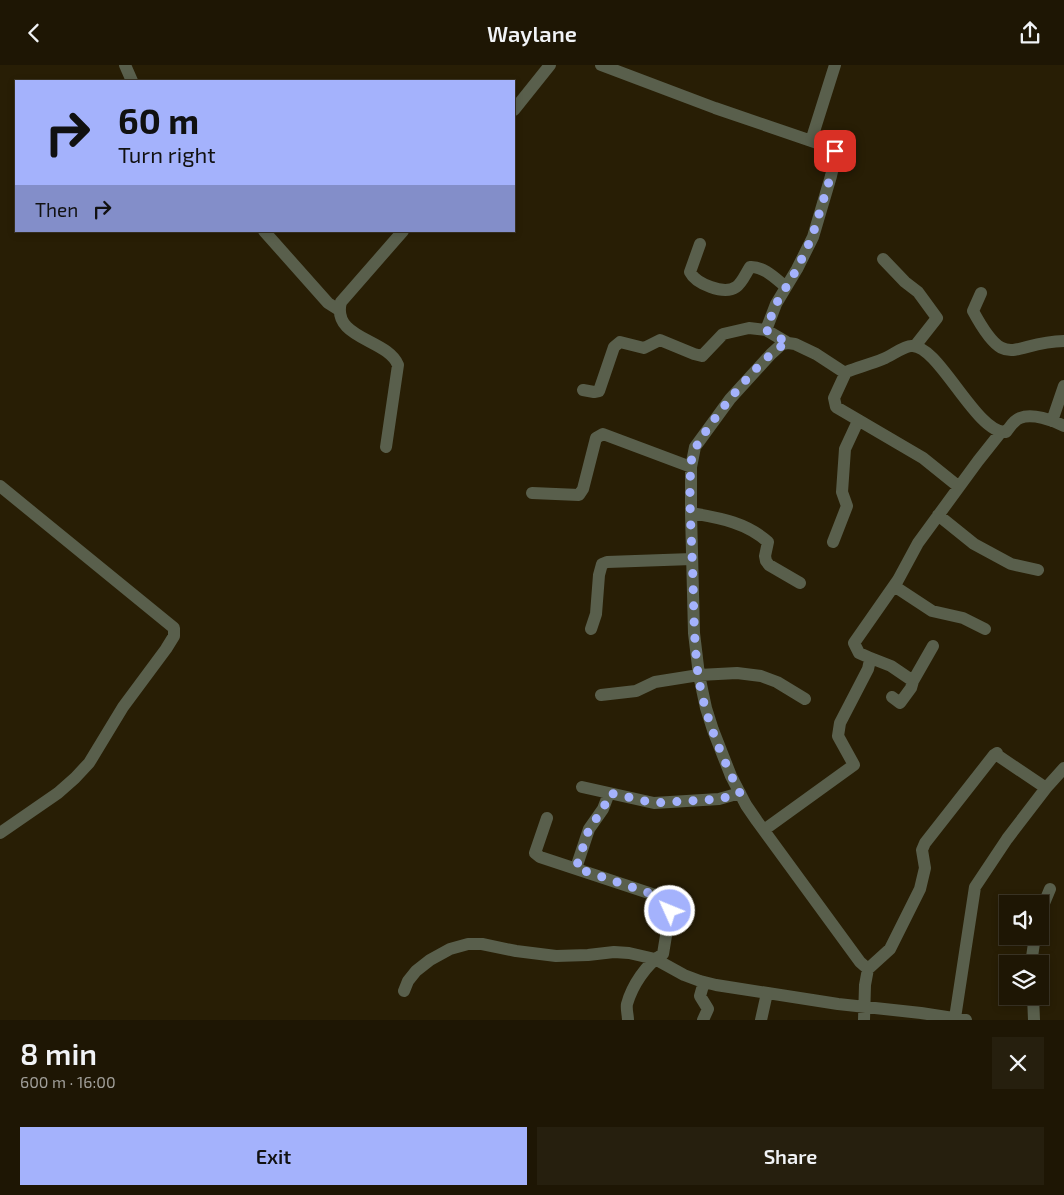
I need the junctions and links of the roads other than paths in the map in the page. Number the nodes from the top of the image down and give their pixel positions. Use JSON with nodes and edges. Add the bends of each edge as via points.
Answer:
{"nodes":[{"id":1,"x":125,"y":65,"type":"edge"},
{"id":2,"x":550,"y":65,"type":"edge"},
{"id":3,"x":601,"y":65,"type":"edge"},
{"id":4,"x":835,"y":65,"type":"edge"},
{"id":5,"x":132,"y":80,"type":"edge"},
{"id":6,"x":515,"y":109,"type":"edge"},
{"id":7,"x":812,"y":141,"type":"junction"},
{"id":8,"x":265,"y":232,"type":"edge"},
{"id":9,"x":402,"y":232,"type":"edge"},
{"id":10,"x":700,"y":244,"type":"dead end"},
{"id":11,"x":883,"y":259,"type":"dead end"},
{"id":12,"x":786,"y":287,"type":"junction"},
{"id":13,"x":981,"y":293,"type":"dead end"},
{"id":14,"x":338,"y":310,"type":"junction"},
{"id":15,"x":766,"y":330,"type":"junction"},
{"id":16,"x":1064,"y":341,"type":"edge"},
{"id":17,"x":788,"y":343,"type":"junction"},
{"id":18,"x":914,"y":346,"type":"junction"},
{"id":19,"x":846,"y":371,"type":"junction"},
{"id":20,"x":1064,"y":386,"type":"edge"},
{"id":21,"x":583,"y":390,"type":"dead end"},
{"id":22,"x":858,"y":421,"type":"junction"},
{"id":23,"x":1058,"y":423,"type":"edge"},
{"id":24,"x":1001,"y":432,"type":"junction"},
{"id":25,"x":386,"y":447,"type":"dead end"},
{"id":26,"x":691,"y":467,"type":"junction"},
{"id":27,"x":0,"y":486,"type":"edge"},
{"id":28,"x":958,"y":487,"type":"junction"},
{"id":29,"x":532,"y":493,"type":"dead end"},
{"id":30,"x":691,"y":513,"type":"junction"},
{"id":31,"x":938,"y":515,"type":"junction"},
{"id":32,"x":833,"y":542,"type":"dead end"},
{"id":33,"x":692,"y":559,"type":"junction"},
{"id":34,"x":1038,"y":569,"type":"dead end"},
{"id":35,"x":800,"y":583,"type":"dead end"},
{"id":36,"x":894,"y":586,"type":"junction"},
{"id":37,"x":591,"y":629,"type":"dead end"},
{"id":38,"x":986,"y":629,"type":"dead end"},
{"id":39,"x":933,"y":646,"type":"dead end"},
{"id":40,"x":868,"y":657,"type":"junction"},
{"id":41,"x":698,"y":675,"type":"junction"},
{"id":42,"x":913,"y":681,"type":"junction"},
{"id":43,"x":601,"y":695,"type":"dead end"},
{"id":44,"x":892,"y":697,"type":"dead end"},
{"id":45,"x":805,"y":699,"type":"dead end"},
{"id":46,"x":1064,"y":768,"type":"edge"},
{"id":47,"x":582,"y":787,"type":"dead end"},
{"id":48,"x":1046,"y":788,"type":"junction"},
{"id":49,"x":610,"y":793,"type":"junction"},
{"id":50,"x":740,"y":793,"type":"junction"},
{"id":51,"x":547,"y":819,"type":"dead end"},
{"id":52,"x":764,"y":830,"type":"junction"},
{"id":53,"x":0,"y":833,"type":"edge"},
{"id":54,"x":576,"y":868,"type":"junction"},
{"id":55,"x":1050,"y":889,"type":"dead end"},
{"id":56,"x":1048,"y":895,"type":"edge"},
{"id":57,"x":655,"y":959,"type":"junction"},
{"id":58,"x":868,"y":969,"type":"junction"},
{"id":59,"x":704,"y":982,"type":"junction"},
{"id":60,"x":404,"y":991,"type":"dead end"},
{"id":61,"x":767,"y":993,"type":"junction"},
{"id":62,"x":1033,"y":1005,"type":"edge"},
{"id":63,"x":865,"y":1007,"type":"junction"},
{"id":64,"x":960,"y":1019,"type":"edge"},
{"id":65,"x":628,"y":1020,"type":"edge"},
{"id":66,"x":703,"y":1020,"type":"edge"},
{"id":67,"x":761,"y":1020,"type":"edge"},
{"id":68,"x":864,"y":1020,"type":"edge"},
{"id":69,"x":1034,"y":1020,"type":"edge"}],
"edges":[{"from":1,"to":5,"type":"street"},
{"from":2,"to":6,"type":"street"},
{"from":3,"to":7,"type":"street"},
{"from":4,"to":7,"type":"street"},
{"from":7,"to":12,"type":"street","via":[[829,147],[836,154],[818,224]]},
{"from":8,"to":14,"type":"street","via":[[328,303]]},
{"from":9,"to":14,"type":"street","via":[[340,302]]},
{"from":10,"to":12,"type":"street","via":[[690,272],[702,284],[730,289],[738,286],[750,267],[754,267],[762,269]]},
{"from":11,"to":18,"type":"street","via":[[918,292],[937,318]]},
{"from":12,"to":15,"type":"street"},
{"from":13,"to":16,"type":"street","via":[[973,311],[994,344],[1007,352]]},
{"from":14,"to":25,"type":"street","via":[[345,325],[392,355],[398,365]]},
{"from":15,"to":17,"type":"street"},
{"from":15,"to":21,"type":"street","via":[[749,328],[723,334],[702,356],[660,340],[644,348],[620,342],[614,347],[599,391]]},
{"from":17,"to":19,"type":"street"},
{"from":17,"to":26,"type":"street","via":[[771,354],[713,421],[695,447]]},
{"from":18,"to":19,"type":"street"},
{"from":18,"to":24,"type":"street","via":[[933,358],[969,404]]},
{"from":19,"to":22,"type":"street","via":[[834,403]]},
{"from":20,"to":23,"type":"street"},
{"from":22,"to":28,"type":"street","via":[[924,458]]},
{"from":22,"to":32,"type":"street","via":[[845,449],[842,492],[848,506]]},
{"from":23,"to":24,"type":"street","via":[[1020,417],[1006,432]]},
{"from":24,"to":28,"type":"street"},
{"from":26,"to":29,"type":"street","via":[[604,434],[596,438],[579,495]]},
{"from":26,"to":30,"type":"street"},
{"from":27,"to":53,"type":"street","via":[[174,629],[174,636],[123,707],[89,763],[58,793]]},
{"from":28,"to":31,"type":"street"},
{"from":30,"to":33,"type":"street"},
{"from":30,"to":35,"type":"street","via":[[746,526],[768,542],[766,557],[769,565]]},
{"from":31,"to":34,"type":"street","via":[[974,544],[1011,564]]},
{"from":31,"to":36,"type":"street"},
{"from":33,"to":37,"type":"street","via":[[602,564]]},
{"from":33,"to":41,"type":"street"},
{"from":36,"to":38,"type":"street","via":[[932,611]]},
{"from":36,"to":40,"type":"street","via":[[854,643],[858,653]]},
{"from":39,"to":42,"type":"street"},
{"from":40,"to":42,"type":"street","via":[[891,666]]},
{"from":40,"to":52,"type":"street","via":[[868,669],[840,723],[838,736],[854,765]]},
{"from":41,"to":43,"type":"street","via":[[655,682],[636,691]]},
{"from":41,"to":45,"type":"street","via":[[737,673],[761,676]]},
{"from":41,"to":50,"type":"street","via":[[713,731]]},
{"from":42,"to":44,"type":"street","via":[[900,703]]},
{"from":46,"to":48,"type":"street"},
{"from":47,"to":49,"type":"street"},
{"from":48,"to":58,"type":"street","via":[[997,753],[925,843],[922,850],[925,868],[920,889],[890,949]]},
{"from":48,"to":64,"type":"street","via":[[975,887]]},
{"from":49,"to":50,"type":"street","via":[[654,803],[720,799]]},
{"from":49,"to":54,"type":"street","via":[[589,829]]},
{"from":50,"to":52,"type":"street"},
{"from":51,"to":54,"type":"street","via":[[536,853],[547,860]]},
{"from":52,"to":58,"type":"street"},
{"from":54,"to":57,"type":"street","via":[[669,902],[663,954]]},
{"from":55,"to":56,"type":"street"},
{"from":57,"to":59,"type":"street"},
{"from":57,"to":60,"type":"street","via":[[614,951],[556,956],[468,944],[430,960],[416,971]]},
{"from":57,"to":65,"type":"street","via":[[637,983],[626,1006]]},
{"from":58,"to":63,"type":"street"},
{"from":59,"to":61,"type":"street"},
{"from":59,"to":66,"type":"street","via":[[700,996],[708,1009]]},
{"from":61,"to":63,"type":"street"},
{"from":61,"to":67,"type":"street"},
{"from":62,"to":69,"type":"street"},
{"from":63,"to":64,"type":"street"},
{"from":63,"to":68,"type":"street"}]}
